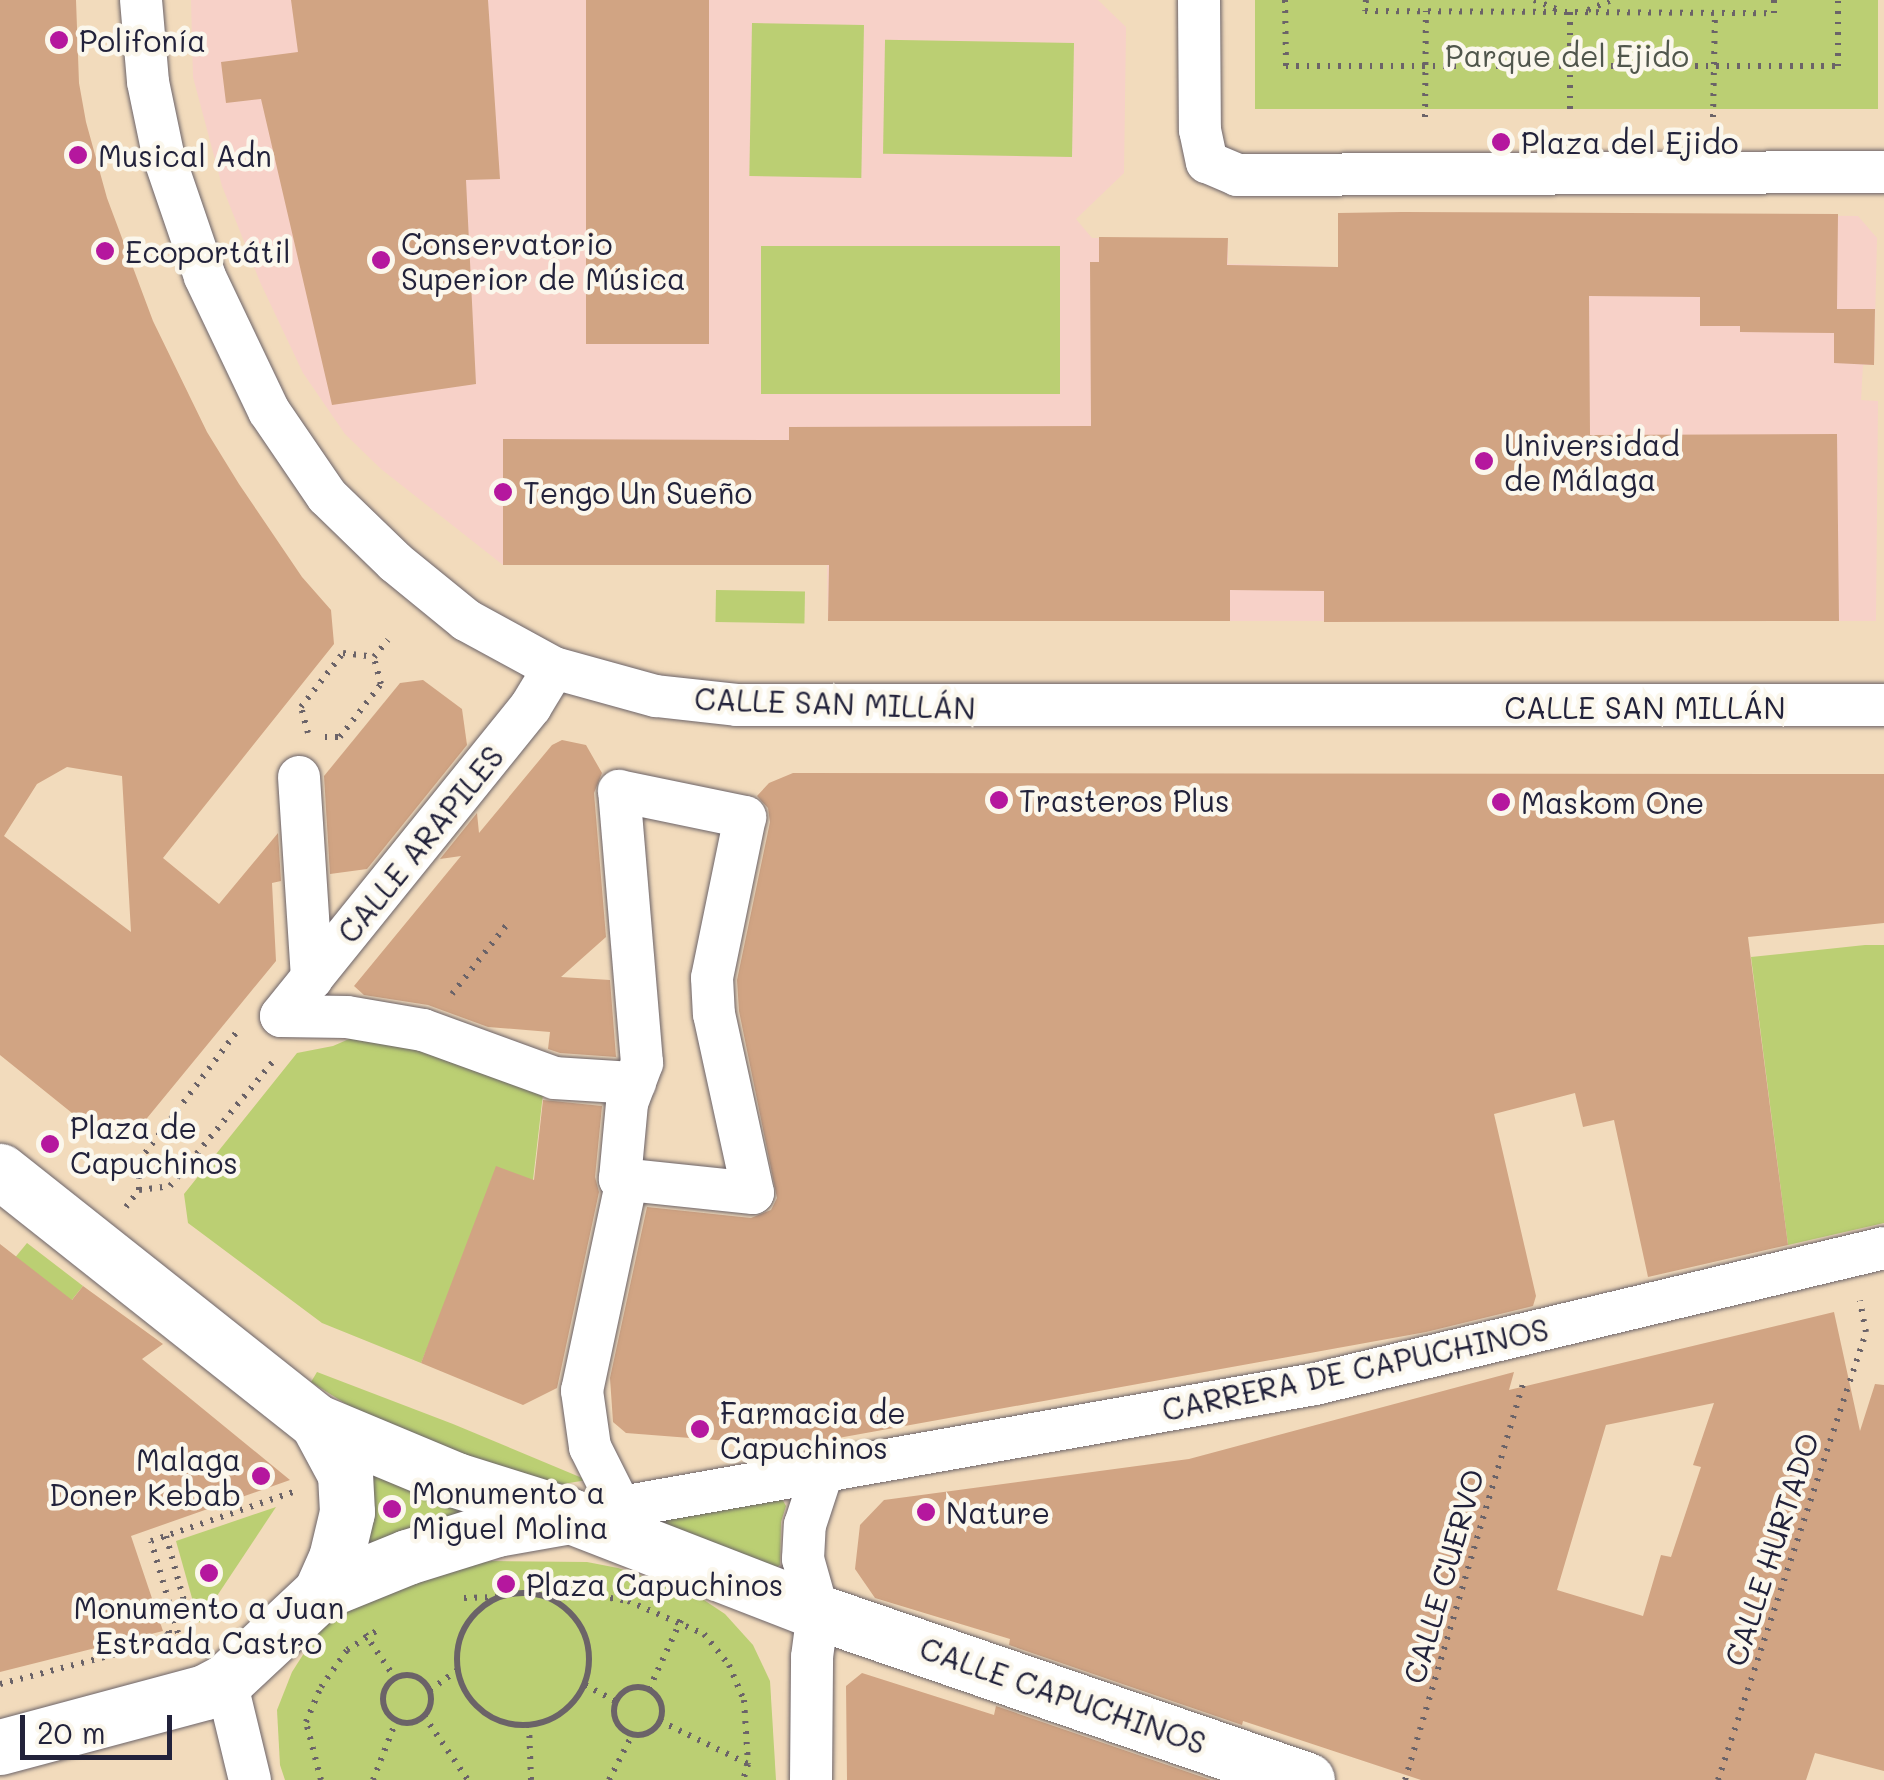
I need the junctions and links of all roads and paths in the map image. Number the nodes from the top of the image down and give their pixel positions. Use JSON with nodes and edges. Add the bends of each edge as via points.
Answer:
{"nodes":[{"id":1,"x":141,"y":0,"type":"edge"},
{"id":2,"x":1199,"y":0,"type":"edge"},
{"id":3,"x":1285,"y":0,"type":"edge"},
{"id":4,"x":1366,"y":0,"type":"edge"},
{"id":5,"x":1534,"y":0,"type":"edge"},
{"id":6,"x":1611,"y":0,"type":"edge"},
{"id":7,"x":1774,"y":0,"type":"edge"},
{"id":8,"x":1838,"y":0,"type":"edge"},
{"id":9,"x":1426,"y":11,"type":"junction"},
{"id":10,"x":1570,"y":12,"type":"junction"},
{"id":11,"x":1715,"y":13,"type":"junction"},
{"id":12,"x":1426,"y":66,"type":"junction"},
{"id":13,"x":1570,"y":66,"type":"junction"},
{"id":14,"x":1714,"y":66,"type":"junction"},
{"id":15,"x":1426,"y":116,"type":"dead end"},
{"id":16,"x":1570,"y":117,"type":"dead end"},
{"id":17,"x":1712,"y":117,"type":"dead end"},
{"id":18,"x":1884,"y":172,"type":"edge"},
{"id":19,"x":388,"y":640,"type":"dead end"},
{"id":20,"x":374,"y":656,"type":"junction"},
{"id":21,"x":554,"y":668,"type":"junction"},
{"id":22,"x":1884,"y":705,"type":"edge"},
{"id":23,"x":340,"y":737,"type":"dead end"},
{"id":24,"x":304,"y":757,"type":"joint"},
{"id":25,"x":508,"y":924,"type":"dead end"},
{"id":26,"x":312,"y":978,"type":"junction"},
{"id":27,"x":423,"y":1030,"type":"junction"},
{"id":28,"x":232,"y":1039,"type":"dead end"},
{"id":29,"x":266,"y":1071,"type":"dead end"},
{"id":30,"x":635,"y":1083,"type":"junction"},
{"id":31,"x":0,"y":1171,"type":"edge"},
{"id":32,"x":170,"y":1186,"type":"dead end"},
{"id":33,"x":139,"y":1190,"type":"dead end"},
{"id":34,"x":624,"y":1194,"type":"dead end"},
{"id":35,"x":1884,"y":1248,"type":"edge"},
{"id":36,"x":1866,"y":1332,"type":"dead end"},
{"id":37,"x":1523,"y":1384,"type":"dead end"},
{"id":38,"x":317,"y":1422,"type":"junction"},
{"id":39,"x":823,"y":1470,"type":"junction"},
{"id":40,"x":276,"y":1500,"type":"dead end"},
{"id":41,"x":596,"y":1511,"type":"junction"},
{"id":42,"x":166,"y":1536,"type":"junction"},
{"id":43,"x":538,"y":1594,"type":"junction"},
{"id":44,"x":502,"y":1597,"type":"junction"},
{"id":45,"x":168,"y":1598,"type":"junction"},
{"id":46,"x":454,"y":1600,"type":"dead end"},
{"id":47,"x":340,"y":1609,"type":"junction"},
{"id":48,"x":818,"y":1612,"type":"junction"},
{"id":49,"x":680,"y":1620,"type":"junction"},
{"id":50,"x":392,"y":1622,"type":"dead end"},
{"id":51,"x":367,"y":1636,"type":"junction"},
{"id":52,"x":182,"y":1647,"type":"dead end"},
{"id":53,"x":210,"y":1660,"type":"junction"},
{"id":54,"x":458,"y":1670,"type":"junction"},
{"id":55,"x":396,"y":1678,"type":"junction"},
{"id":56,"x":0,"y":1684,"type":"edge"},
{"id":57,"x":585,"y":1685,"type":"junction"},
{"id":58,"x":649,"y":1689,"type":"junction"},
{"id":59,"x":430,"y":1690,"type":"junction"},
{"id":60,"x":615,"y":1701,"type":"junction"},
{"id":61,"x":424,"y":1716,"type":"junction"},
{"id":62,"x":396,"y":1721,"type":"junction"},
{"id":63,"x":660,"y":1722,"type":"junction"},
{"id":64,"x":529,"y":1725,"type":"junction"},
{"id":65,"x":632,"y":1735,"type":"junction"},
{"id":66,"x":0,"y":1746,"type":"edge"},
{"id":67,"x":748,"y":1764,"type":"junction"},
{"id":68,"x":250,"y":1780,"type":"edge"},
{"id":69,"x":321,"y":1780,"type":"edge"},
{"id":70,"x":373,"y":1780,"type":"edge"},
{"id":71,"x":468,"y":1780,"type":"edge"},
{"id":72,"x":531,"y":1780,"type":"edge"},
{"id":73,"x":608,"y":1780,"type":"edge"},
{"id":74,"x":742,"y":1780,"type":"edge"},
{"id":75,"x":811,"y":1780,"type":"edge"},
{"id":76,"x":1307,"y":1780,"type":"edge"},
{"id":77,"x":1406,"y":1780,"type":"edge"},
{"id":78,"x":1718,"y":1780,"type":"edge"}],
"edges":[{"from":1,"to":21,"type":"street","name":"CALLE SAN MILLÁN","via":[[148,82],[164,154],[204,277],[269,411],[328,496],[396,562],[466,620]]},
{"from":2,"to":18,"type":"street","via":[[1200,130],[1207,162],[1237,174]]},
{"from":3,"to":12,"type":"path","via":[[1286,66]]},
{"from":4,"to":9,"type":"path","via":[[1366,10]]},
{"from":5,"to":10,"type":"path"},
{"from":6,"to":10,"type":"path"},
{"from":7,"to":11,"type":"path","via":[[1774,14]]},
{"from":8,"to":14,"type":"path","via":[[1838,66]]},
{"from":9,"to":10,"type":"path"},
{"from":9,"to":12,"type":"path"},
{"from":10,"to":11,"type":"path"},
{"from":10,"to":13,"type":"path"},
{"from":11,"to":14,"type":"path"},
{"from":12,"to":13,"type":"path"},
{"from":12,"to":15,"type":"path"},
{"from":13,"to":14,"type":"path"},
{"from":13,"to":16,"type":"path"},
{"from":14,"to":17,"type":"path"},
{"from":19,"to":20,"type":"path"},
{"from":20,"to":23,"type":"path","via":[[381,684]]},
{"from":20,"to":24,"type":"path","via":[[343,653],[301,706]]},
{"from":21,"to":22,"type":"street","name":"CALLE SAN MILLÁN","via":[[656,696],[737,705]]},
{"from":21,"to":26,"type":"street","name":"CALLE ARAPILES"},
{"from":24,"to":26,"type":"street"},
{"from":25,"to":27,"type":"path"},
{"from":26,"to":27,"type":"street","name":"CALLE ARAPILES","via":[[281,1016]]},
{"from":27,"to":30,"type":"street","via":[[555,1078]]},
{"from":28,"to":33,"type":"path","via":[[139,1161]]},
{"from":29,"to":32,"type":"path"},
{"from":30,"to":30,"type":"street","via":[[642,1063],[619,791],[746,817],[712,978],[753,1193],[620,1179]]},
{"from":31,"to":38,"type":"main road"},
{"from":34,"to":41,"type":"street","via":[[582,1391]]},
{"from":35,"to":39,"type":"street","name":"CARRERA DE CAPUCHINOS","via":[[1315,1384]]},
{"from":36,"to":78,"type":"path","name":"CALLE HURTADO"},
{"from":37,"to":77,"type":"path","name":"CALLE CUERVO"},
{"from":38,"to":41,"type":"main road","via":[[456,1480]]},
{"from":38,"to":47,"type":"main road","via":[[345,1474],[346,1512],[336,1558]]},
{"from":39,"to":41,"type":"street"},
{"from":39,"to":48,"type":"street","via":[[805,1526],[803,1559]]},
{"from":40,"to":42,"type":"path"},
{"from":41,"to":47,"type":"main road","via":[[497,1529],[408,1557]]},
{"from":41,"to":48,"type":"main road"},
{"from":42,"to":45,"type":"path","via":[[150,1541]]},
{"from":42,"to":53,"type":"path"},
{"from":43,"to":44,"type":"path"},
{"from":43,"to":49,"type":"path","via":[[595,1594]]},
{"from":43,"to":57,"type":"path","via":[[559,1603],[586,1637]]},
{"from":44,"to":46,"type":"path"},
{"from":44,"to":54,"type":"path","via":[[462,1633]]},
{"from":45,"to":52,"type":"path"},
{"from":45,"to":56,"type":"path","via":[[168,1633],[158,1643]]},
{"from":47,"to":51,"type":"path"},
{"from":47,"to":53,"type":"main road"},
{"from":48,"to":75,"type":"street"},
{"from":48,"to":76,"type":"main road","name":"CALLE CAPUCHINOS"},
{"from":49,"to":58,"type":"path"},
{"from":49,"to":67,"type":"path","via":[[704,1634],[729,1665],[744,1700]]},
{"from":50,"to":51,"type":"path"},
{"from":51,"to":55,"type":"path"},
{"from":51,"to":69,"type":"path","via":[[338,1662],[306,1722]]},
{"from":53,"to":66,"type":"main road","via":[[160,1706]]},
{"from":53,"to":68,"type":"street"},
{"from":54,"to":59,"type":"path"},
{"from":54,"to":64,"type":"path","via":[[475,1705],[490,1717]]},
{"from":55,"to":59,"type":"path","via":[[411,1675]]},
{"from":55,"to":62,"type":"path","via":[[383,1696]]},
{"from":57,"to":60,"type":"path"},
{"from":57,"to":64,"type":"path","via":[[564,1712]]},
{"from":58,"to":60,"type":"path","via":[[626,1689]]},
{"from":58,"to":63,"type":"path","via":[[662,1707]]},
{"from":59,"to":61,"type":"path"},
{"from":60,"to":65,"type":"path","via":[[616,1722]]},
{"from":61,"to":62,"type":"path"},
{"from":61,"to":71,"type":"path"},
{"from":62,"to":70,"type":"path"},
{"from":63,"to":65,"type":"path"},
{"from":63,"to":67,"type":"path"},
{"from":64,"to":72,"type":"path"},
{"from":65,"to":73,"type":"path"},
{"from":67,"to":74,"type":"path"}]}
